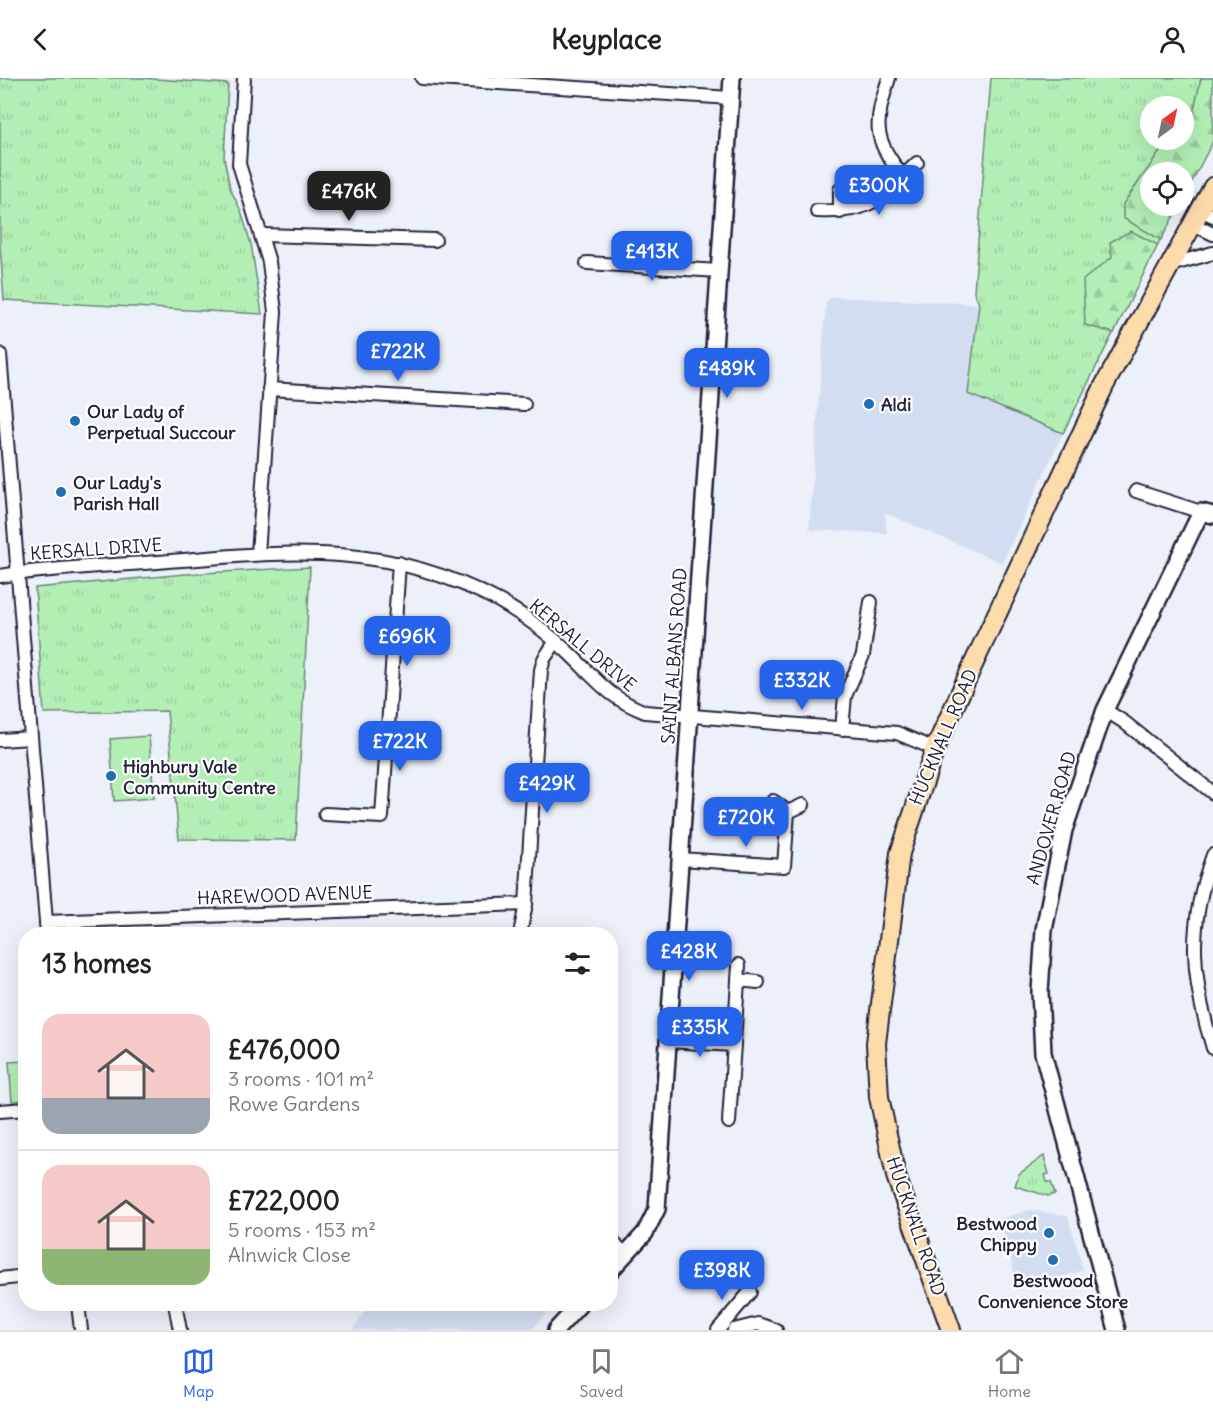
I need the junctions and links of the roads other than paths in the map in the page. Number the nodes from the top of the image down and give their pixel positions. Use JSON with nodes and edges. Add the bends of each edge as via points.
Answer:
{"nodes":[{"id":1,"x":244,"y":78,"type":"edge"},
{"id":2,"x":422,"y":78,"type":"edge"},
{"id":3,"x":732,"y":78,"type":"edge"},
{"id":4,"x":889,"y":78,"type":"edge"},
{"id":5,"x":731,"y":98,"type":"junction"},
{"id":6,"x":917,"y":163,"type":"dead end"},
{"id":7,"x":903,"y":176,"type":"junction"},
{"id":8,"x":1213,"y":187,"type":"edge"},
{"id":9,"x":840,"y":190,"type":"dead end"},
{"id":10,"x":817,"y":211,"type":"dead end"},
{"id":11,"x":840,"y":212,"type":"junction"},
{"id":12,"x":1202,"y":217,"type":"edge"},
{"id":13,"x":1213,"y":234,"type":"edge"},
{"id":14,"x":262,"y":235,"type":"junction"},
{"id":15,"x":435,"y":240,"type":"dead end"},
{"id":16,"x":1213,"y":253,"type":"edge"},
{"id":17,"x":587,"y":263,"type":"dead end"},
{"id":18,"x":1170,"y":265,"type":"junction"},
{"id":19,"x":719,"y":271,"type":"junction"},
{"id":20,"x":0,"y":354,"type":"edge"},
{"id":21,"x":270,"y":389,"type":"junction"},
{"id":22,"x":524,"y":404,"type":"dead end"},
{"id":23,"x":1136,"y":490,"type":"dead end"},
{"id":24,"x":1207,"y":514,"type":"edge"},
{"id":25,"x":258,"y":554,"type":"junction"},
{"id":26,"x":399,"y":563,"type":"junction"},
{"id":27,"x":18,"y":573,"type":"junction"},
{"id":28,"x":0,"y":576,"type":"edge"},
{"id":29,"x":870,"y":602,"type":"dead end"},
{"id":30,"x":556,"y":641,"type":"junction"},
{"id":31,"x":1105,"y":710,"type":"junction"},
{"id":32,"x":690,"y":718,"type":"junction"},
{"id":33,"x":842,"y":729,"type":"junction"},
{"id":34,"x":31,"y":738,"type":"junction"},
{"id":35,"x":0,"y":740,"type":"edge"},
{"id":36,"x":934,"y":749,"type":"junction"},
{"id":37,"x":1213,"y":793,"type":"edge"},
{"id":38,"x":773,"y":801,"type":"dead end"},
{"id":39,"x":803,"y":805,"type":"dead end"},
{"id":40,"x":788,"y":812,"type":"junction"},
{"id":41,"x":325,"y":814,"type":"dead end"},
{"id":42,"x":1213,"y":855,"type":"edge"},
{"id":43,"x":680,"y":859,"type":"junction"},
{"id":44,"x":526,"y":904,"type":"junction"},
{"id":45,"x":47,"y":927,"type":"edge"},
{"id":46,"x":67,"y":927,"type":"edge"},
{"id":47,"x":521,"y":927,"type":"edge"},
{"id":48,"x":739,"y":965,"type":"dead end"},
{"id":49,"x":738,"y":980,"type":"junction"},
{"id":50,"x":758,"y":982,"type":"dead end"},
{"id":51,"x":668,"y":1041,"type":"junction"},
{"id":52,"x":734,"y":1045,"type":"junction"},
{"id":53,"x":1213,"y":1048,"type":"edge"},
{"id":54,"x":18,"y":1109,"type":"edge"},
{"id":55,"x":0,"y":1111,"type":"edge"},
{"id":56,"x":729,"y":1122,"type":"dead end"},
{"id":57,"x":618,"y":1247,"type":"edge"},
{"id":58,"x":626,"y":1254,"type":"junction"},
{"id":59,"x":618,"y":1262,"type":"edge"},
{"id":60,"x":18,"y":1277,"type":"edge"},
{"id":61,"x":0,"y":1279,"type":"edge"},
{"id":62,"x":750,"y":1292,"type":"dead end"},
{"id":63,"x":79,"y":1311,"type":"edge"},
{"id":64,"x":176,"y":1311,"type":"edge"},
{"id":65,"x":574,"y":1311,"type":"edge"},
{"id":66,"x":81,"y":1330,"type":"edge"},
{"id":67,"x":180,"y":1330,"type":"edge"},
{"id":68,"x":556,"y":1330,"type":"edge"},
{"id":69,"x":718,"y":1330,"type":"edge"},
{"id":70,"x":734,"y":1330,"type":"edge"},
{"id":71,"x":776,"y":1330,"type":"edge"},
{"id":72,"x":951,"y":1330,"type":"edge"},
{"id":73,"x":1117,"y":1330,"type":"edge"}],
"edges":[{"from":1,"to":14,"type":"street","via":[[239,164]]},
{"from":2,"to":5,"type":"street"},
{"from":3,"to":5,"type":"street","name":"SAINT ALBANS ROAD"},
{"from":4,"to":7,"type":"street","via":[[876,122],[878,138]]},
{"from":5,"to":19,"type":"street","name":"SAINT ALBANS ROAD"},
{"from":6,"to":7,"type":"street"},
{"from":7,"to":11,"type":"street","via":[[875,201]]},
{"from":8,"to":12,"type":"main road","name":"HUCKNALL ROAD"},
{"from":9,"to":11,"type":"street"},
{"from":10,"to":11,"type":"street"},
{"from":12,"to":13,"type":"street"},
{"from":12,"to":18,"type":"main road","name":"HUCKNALL ROAD"},
{"from":14,"to":15,"type":"street"},
{"from":14,"to":21,"type":"street","via":[[275,312]]},
{"from":16,"to":18,"type":"street"},
{"from":17,"to":19,"type":"street"},
{"from":18,"to":36,"type":"main road","name":"HUCKNALL ROAD","via":[[1104,386]]},
{"from":19,"to":32,"type":"street","name":"SAINT ALBANS ROAD"},
{"from":20,"to":27,"type":"street"},
{"from":21,"to":22,"type":"street"},
{"from":21,"to":25,"type":"street"},
{"from":23,"to":24,"type":"street"},
{"from":24,"to":31,"type":"street","name":"ANDOVER ROAD"},
{"from":25,"to":26,"type":"street","name":"KERSALL DRIVE","via":[[317,552]]},
{"from":25,"to":27,"type":"street","name":"KERSALL DRIVE"},
{"from":26,"to":30,"type":"street","name":"KERSALL DRIVE","via":[[470,587],[530,621]]},
{"from":26,"to":41,"type":"street","via":[[382,818]]},
{"from":27,"to":28,"type":"street","name":"KERSALL DRIVE"},
{"from":27,"to":34,"type":"street"},
{"from":29,"to":33,"type":"street","via":[[863,655],[845,696]]},
{"from":30,"to":32,"type":"street","name":"KERSALL DRIVE","via":[[610,696],[660,716]]},
{"from":30,"to":44,"type":"street","via":[[541,670]]},
{"from":31,"to":37,"type":"street"},
{"from":31,"to":73,"type":"street","name":"ANDOVER ROAD","via":[[1053,875],[1040,992],[1043,1053],[1050,1086]]},
{"from":32,"to":33,"type":"street","name":"KERSALL DRIVE"},
{"from":32,"to":43,"type":"street","name":"SAINT ALBANS ROAD"},
{"from":33,"to":36,"type":"street","name":"KERSALL DRIVE","via":[[897,734]]},
{"from":34,"to":35,"type":"street"},
{"from":34,"to":45,"type":"street"},
{"from":36,"to":72,"type":"main road","name":"HUCKNALL ROAD","via":[[900,853],[882,986],[877,1064],[879,1097],[896,1176]]},
{"from":38,"to":40,"type":"street"},
{"from":39,"to":40,"type":"street"},
{"from":40,"to":43,"type":"street","via":[[784,866]]},
{"from":42,"to":53,"type":"street","via":[[1201,888],[1194,929],[1194,971]]},
{"from":43,"to":51,"type":"street","name":"SAINT ALBANS ROAD"},
{"from":44,"to":46,"type":"street","name":"HAREWOOD AVENUE"},
{"from":44,"to":47,"type":"street"},
{"from":48,"to":49,"type":"street"},
{"from":49,"to":50,"type":"street"},
{"from":49,"to":52,"type":"street"},
{"from":51,"to":52,"type":"street"},
{"from":51,"to":58,"type":"street","name":"SAINT ALBANS ROAD","via":[[657,1209],[645,1233]]},
{"from":52,"to":56,"type":"street"},
{"from":54,"to":55,"type":"street"},
{"from":57,"to":58,"type":"street"},
{"from":58,"to":59,"type":"street","name":"SAINT ALBANS ROAD"},
{"from":60,"to":61,"type":"street"},
{"from":62,"to":69,"type":"street"},
{"from":63,"to":66,"type":"street"},
{"from":64,"to":67,"type":"street"},
{"from":65,"to":68,"type":"street"},
{"from":70,"to":71,"type":"street","via":[[758,1324]]}]}
